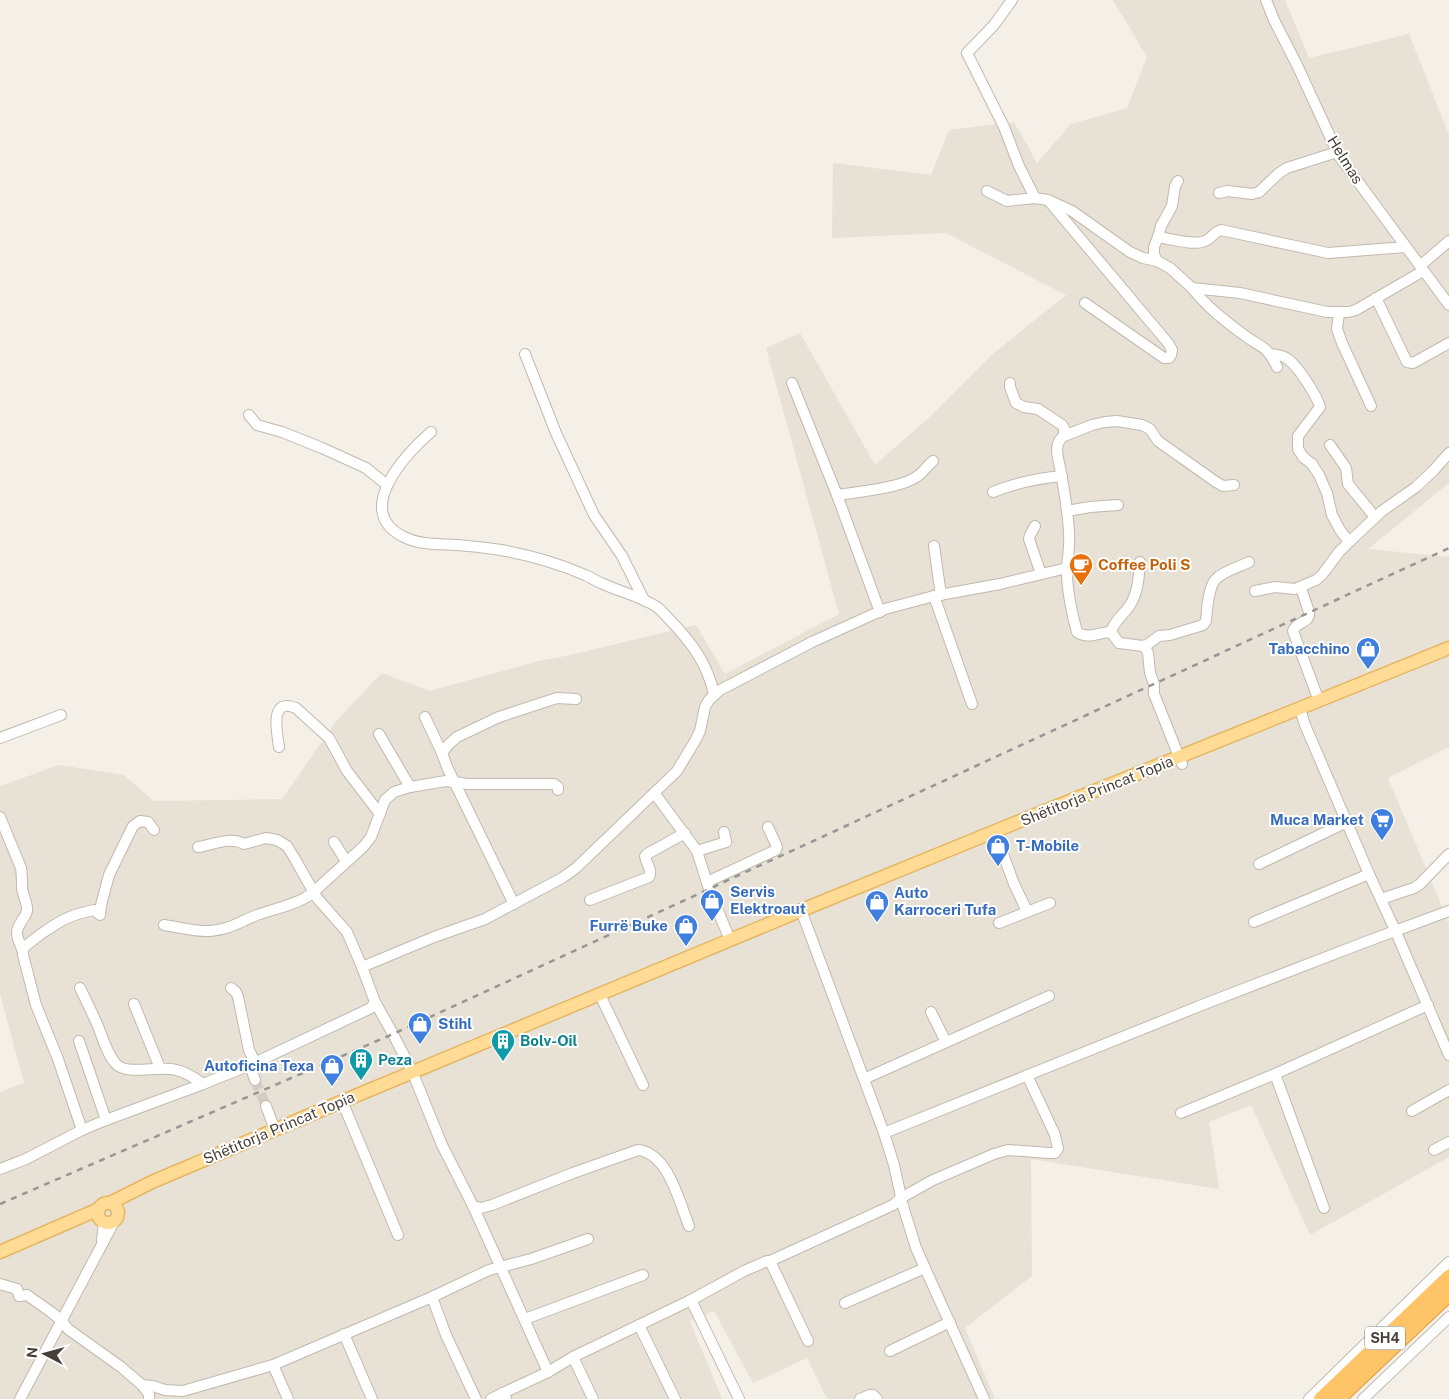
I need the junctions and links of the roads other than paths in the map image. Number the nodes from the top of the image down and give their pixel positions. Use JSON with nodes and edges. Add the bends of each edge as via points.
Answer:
{"nodes":[{"id":1,"x":1012,"y":0,"type":"edge"},
{"id":2,"x":1266,"y":0,"type":"edge"},
{"id":3,"x":1337,"y":152,"type":"junction"},
{"id":4,"x":1178,"y":181,"type":"dead end"},
{"id":5,"x":987,"y":191,"type":"dead end"},
{"id":6,"x":1219,"y":193,"type":"dead end"},
{"id":7,"x":1035,"y":198,"type":"junction"},
{"id":8,"x":1048,"y":200,"type":"junction"},
{"id":9,"x":1158,"y":237,"type":"junction"},
{"id":10,"x":1449,"y":242,"type":"edge"},
{"id":11,"x":1406,"y":248,"type":"junction"},
{"id":12,"x":1157,"y":260,"type":"junction"},
{"id":13,"x":1421,"y":268,"type":"junction"},
{"id":14,"x":1192,"y":288,"type":"junction"},
{"id":15,"x":1376,"y":298,"type":"junction"},
{"id":16,"x":1085,"y":303,"type":"dead end"},
{"id":17,"x":1449,"y":305,"type":"edge"},
{"id":18,"x":1338,"y":313,"type":"junction"},
{"id":19,"x":1449,"y":343,"type":"edge"},
{"id":20,"x":525,"y":354,"type":"dead end"},
{"id":21,"x":1270,"y":354,"type":"junction"},
{"id":22,"x":1277,"y":367,"type":"dead end"},
{"id":23,"x":792,"y":383,"type":"dead end"},
{"id":24,"x":1010,"y":383,"type":"dead end"},
{"id":25,"x":1371,"y":406,"type":"dead end"},
{"id":26,"x":249,"y":415,"type":"dead end"},
{"id":27,"x":431,"y":432,"type":"dead end"},
{"id":28,"x":1064,"y":436,"type":"junction"},
{"id":29,"x":1330,"y":445,"type":"dead end"},
{"id":30,"x":1449,"y":453,"type":"edge"},
{"id":31,"x":933,"y":461,"type":"dead end"},
{"id":32,"x":1062,"y":476,"type":"junction"},
{"id":33,"x":387,"y":485,"type":"junction"},
{"id":34,"x":1234,"y":485,"type":"dead end"},
{"id":35,"x":993,"y":492,"type":"dead end"},
{"id":36,"x":837,"y":495,"type":"junction"},
{"id":37,"x":1118,"y":506,"type":"dead end"},
{"id":38,"x":1067,"y":511,"type":"junction"},
{"id":39,"x":1375,"y":517,"type":"junction"},
{"id":40,"x":1035,"y":526,"type":"dead end"},
{"id":41,"x":1349,"y":542,"type":"junction"},
{"id":42,"x":934,"y":546,"type":"dead end"},
{"id":43,"x":1140,"y":562,"type":"dead end"},
{"id":44,"x":1249,"y":562,"type":"dead end"},
{"id":45,"x":1067,"y":568,"type":"junction"},
{"id":46,"x":1041,"y":574,"type":"junction"},
{"id":47,"x":1300,"y":588,"type":"junction"},
{"id":48,"x":1254,"y":591,"type":"dead end"},
{"id":49,"x":938,"y":596,"type":"junction"},
{"id":50,"x":644,"y":600,"type":"junction"},
{"id":51,"x":880,"y":612,"type":"junction"},
{"id":52,"x":1111,"y":632,"type":"junction"},
{"id":53,"x":1143,"y":646,"type":"junction"},
{"id":54,"x":1449,"y":648,"type":"edge"},
{"id":55,"x":714,"y":694,"type":"junction"},
{"id":56,"x":576,"y":698,"type":"dead end"},
{"id":57,"x":1319,"y":702,"type":"junction"},
{"id":58,"x":972,"y":704,"type":"dead end"},
{"id":59,"x":1300,"y":710,"type":"junction"},
{"id":60,"x":61,"y":715,"type":"dead end"},
{"id":61,"x":425,"y":717,"type":"dead end"},
{"id":62,"x":379,"y":734,"type":"dead end"},
{"id":63,"x":0,"y":738,"type":"edge"},
{"id":64,"x":279,"y":746,"type":"dead end"},
{"id":65,"x":442,"y":753,"type":"junction"},
{"id":66,"x":1181,"y":761,"type":"junction"},
{"id":67,"x":455,"y":783,"type":"junction"},
{"id":68,"x":410,"y":787,"type":"junction"},
{"id":69,"x":558,"y":790,"type":"dead end"},
{"id":70,"x":655,"y":794,"type":"junction"},
{"id":71,"x":380,"y":814,"type":"junction"},
{"id":72,"x":0,"y":817,"type":"edge"},
{"id":73,"x":1347,"y":822,"type":"junction"},
{"id":74,"x":768,"y":827,"type":"dead end"},
{"id":75,"x":154,"y":830,"type":"dead end"},
{"id":76,"x":724,"y":832,"type":"dead end"},
{"id":77,"x":995,"y":832,"type":"junction"},
{"id":78,"x":685,"y":833,"type":"junction"},
{"id":79,"x":334,"y":842,"type":"dead end"},
{"id":80,"x":198,"y":848,"type":"dead end"},
{"id":81,"x":697,"y":852,"type":"junction"},
{"id":82,"x":1449,"y":854,"type":"edge"},
{"id":83,"x":346,"y":862,"type":"junction"},
{"id":84,"x":1259,"y":864,"type":"dead end"},
{"id":85,"x":1369,"y":874,"type":"junction"},
{"id":86,"x":707,"y":882,"type":"junction"},
{"id":87,"x":315,"y":892,"type":"junction"},
{"id":88,"x":1381,"y":899,"type":"junction"},
{"id":89,"x":590,"y":900,"type":"dead end"},
{"id":90,"x":1050,"y":903,"type":"dead end"},
{"id":91,"x":514,"y":904,"type":"junction"},
{"id":92,"x":801,"y":910,"type":"junction"},
{"id":93,"x":1027,"y":911,"type":"junction"},
{"id":94,"x":1449,"y":911,"type":"edge"},
{"id":95,"x":1254,"y":922,"type":"dead end"},
{"id":96,"x":998,"y":923,"type":"dead end"},
{"id":97,"x":164,"y":925,"type":"dead end"},
{"id":98,"x":1395,"y":930,"type":"junction"},
{"id":99,"x":730,"y":940,"type":"junction"},
{"id":100,"x":23,"y":949,"type":"junction"},
{"id":101,"x":362,"y":967,"type":"junction"},
{"id":102,"x":80,"y":988,"type":"dead end"},
{"id":103,"x":231,"y":988,"type":"dead end"},
{"id":104,"x":1049,"y":996,"type":"dead end"},
{"id":105,"x":602,"y":999,"type":"dead end"},
{"id":106,"x":134,"y":1004,"type":"dead end"},
{"id":107,"x":1428,"y":1005,"type":"junction"},
{"id":108,"x":375,"y":1006,"type":"junction"},
{"id":109,"x":931,"y":1012,"type":"dead end"},
{"id":110,"x":79,"y":1041,"type":"dead end"},
{"id":111,"x":946,"y":1042,"type":"junction"},
{"id":112,"x":1449,"y":1055,"type":"edge"},
{"id":113,"x":252,"y":1064,"type":"junction"},
{"id":114,"x":160,"y":1068,"type":"junction"},
{"id":115,"x":412,"y":1072,"type":"junction"},
{"id":116,"x":1275,"y":1074,"type":"junction"},
{"id":117,"x":1027,"y":1075,"type":"junction"},
{"id":118,"x":864,"y":1079,"type":"junction"},
{"id":119,"x":255,"y":1080,"type":"tunnel mouth"},
{"id":120,"x":203,"y":1084,"type":"junction"},
{"id":121,"x":643,"y":1085,"type":"dead end"},
{"id":122,"x":1449,"y":1090,"type":"edge"},
{"id":123,"x":342,"y":1101,"type":"junction"},
{"id":124,"x":266,"y":1106,"type":"tunnel mouth"},
{"id":125,"x":1412,"y":1111,"type":"dead end"},
{"id":126,"x":1181,"y":1113,"type":"dead end"},
{"id":127,"x":106,"y":1120,"type":"junction"},
{"id":128,"x":82,"y":1130,"type":"junction"},
{"id":129,"x":275,"y":1130,"type":"junction"},
{"id":130,"x":884,"y":1133,"type":"junction"},
{"id":131,"x":1449,"y":1142,"type":"edge"},
{"id":132,"x":1434,"y":1150,"type":"dead end"},
{"id":133,"x":0,"y":1169,"type":"edge"},
{"id":134,"x":901,"y":1198,"type":"junction"},
{"id":135,"x":472,"y":1206,"type":"junction"},
{"id":136,"x":1324,"y":1208,"type":"dead end"},
{"id":137,"x":108,"y":1215,"type":"junction"},
{"id":138,"x":689,"y":1226,"type":"dead end"},
{"id":139,"x":398,"y":1235,"type":"dead end"},
{"id":140,"x":588,"y":1239,"type":"dead end"},
{"id":141,"x":0,"y":1252,"type":"edge"},
{"id":142,"x":770,"y":1262,"type":"junction"},
{"id":143,"x":1449,"y":1262,"type":"edge"},
{"id":144,"x":500,"y":1267,"type":"junction"},
{"id":145,"x":925,"y":1268,"type":"junction"},
{"id":146,"x":643,"y":1275,"type":"dead end"},
{"id":147,"x":1449,"y":1277,"type":"edge"},
{"id":148,"x":0,"y":1284,"type":"edge"},
{"id":149,"x":1449,"y":1294,"type":"edge"},
{"id":150,"x":432,"y":1297,"type":"junction"},
{"id":151,"x":691,"y":1300,"type":"junction"},
{"id":152,"x":844,"y":1303,"type":"dead end"},
{"id":153,"x":1449,"y":1317,"type":"edge"},
{"id":154,"x":525,"y":1319,"type":"junction"},
{"id":155,"x":61,"y":1320,"type":"junction"},
{"id":156,"x":950,"y":1322,"type":"junction"},
{"id":157,"x":639,"y":1324,"type":"junction"},
{"id":158,"x":344,"y":1334,"type":"junction"},
{"id":159,"x":808,"y":1341,"type":"dead end"},
{"id":160,"x":890,"y":1351,"type":"dead end"},
{"id":161,"x":573,"y":1357,"type":"junction"},
{"id":162,"x":273,"y":1365,"type":"junction"},
{"id":163,"x":548,"y":1372,"type":"junction"},
{"id":164,"x":142,"y":1385,"type":"junction"},
{"id":165,"x":504,"y":1396,"type":"edge"},
{"id":166,"x":20,"y":1399,"type":"edge"},
{"id":167,"x":149,"y":1399,"type":"edge"},
{"id":168,"x":288,"y":1399,"type":"edge"},
{"id":169,"x":372,"y":1399,"type":"edge"},
{"id":170,"x":476,"y":1399,"type":"edge"},
{"id":171,"x":491,"y":1399,"type":"edge"},
{"id":172,"x":593,"y":1399,"type":"edge"},
{"id":173,"x":675,"y":1399,"type":"edge"},
{"id":174,"x":739,"y":1399,"type":"edge"},
{"id":175,"x":860,"y":1399,"type":"edge"},
{"id":176,"x":877,"y":1399,"type":"edge"},
{"id":177,"x":984,"y":1399,"type":"edge"},
{"id":178,"x":1309,"y":1399,"type":"edge"},
{"id":179,"x":1321,"y":1399,"type":"edge"},
{"id":180,"x":1338,"y":1399,"type":"edge"},
{"id":181,"x":1363,"y":1399,"type":"edge"}],
"edges":[{"from":1,"to":7,"type":"street","via":[[967,53]]},
{"from":2,"to":3,"type":"street","name":"Helmas"},
{"from":3,"to":6,"type":"street","via":[[1287,168],[1259,192],[1228,190]]},
{"from":3,"to":11,"type":"street","name":"Helmas"},
{"from":4,"to":9,"type":"street","via":[[1172,206]]},
{"from":5,"to":7,"type":"street","via":[[1007,201]]},
{"from":7,"to":8,"type":"street"},
{"from":8,"to":12,"type":"street","via":[[1072,210],[1130,252]]},
{"from":8,"to":16,"type":"street","via":[[1168,343],[1171,355],[1164,358]]},
{"from":9,"to":11,"type":"street","via":[[1196,243],[1208,240],[1221,230],[1328,253]]},
{"from":9,"to":12,"type":"street","via":[[1154,247]]},
{"from":10,"to":13,"type":"street"},
{"from":11,"to":13,"type":"street","name":"Helmas"},
{"from":12,"to":14,"type":"street"},
{"from":13,"to":15,"type":"street"},
{"from":13,"to":17,"type":"street","name":"Helmas"},
{"from":14,"to":18,"type":"street","via":[[1240,293]]},
{"from":14,"to":21,"type":"street","via":[[1215,313]]},
{"from":15,"to":18,"type":"street","via":[[1356,310]]},
{"from":15,"to":19,"type":"street","via":[[1407,362],[1413,363]]},
{"from":18,"to":25,"type":"street","via":[[1342,343]]},
{"from":20,"to":50,"type":"street","via":[[590,507],[622,556]]},
{"from":21,"to":22,"type":"street"},
{"from":21,"to":41,"type":"street","via":[[1284,357],[1292,363],[1318,400],[1320,408],[1298,436],[1298,450],[1319,475],[1332,515]]},
{"from":23,"to":36,"type":"street"},
{"from":24,"to":28,"type":"street","via":[[1016,403],[1038,410],[1062,425]]},
{"from":26,"to":33,"type":"street","via":[[257,425],[282,432],[366,468]]},
{"from":27,"to":33,"type":"street","via":[[417,444]]},
{"from":28,"to":32,"type":"street","via":[[1057,447]]},
{"from":28,"to":34,"type":"street","via":[[1105,422],[1142,425],[1150,429],[1158,441],[1216,482],[1223,486]]},
{"from":29,"to":39,"type":"street","via":[[1346,468],[1348,484]]},
{"from":30,"to":39,"type":"street","via":[[1416,487]]},
{"from":31,"to":36,"type":"street","via":[[907,482]]},
{"from":32,"to":35,"type":"street","via":[[1022,482]]},
{"from":32,"to":38,"type":"street"},
{"from":33,"to":50,"type":"street","via":[[382,512],[388,525],[403,537],[417,542],[502,550],[544,560]]},
{"from":36,"to":51,"type":"street"},
{"from":37,"to":38,"type":"street"},
{"from":38,"to":45,"type":"street"},
{"from":39,"to":41,"type":"street"},
{"from":40,"to":46,"type":"street","via":[[1029,539]]},
{"from":41,"to":47,"type":"street","via":[[1322,575]]},
{"from":42,"to":49,"type":"street"},
{"from":43,"to":52,"type":"street","via":[[1134,597]]},
{"from":44,"to":53,"type":"street","via":[[1216,579],[1203,625],[1160,636]]},
{"from":45,"to":46,"type":"street"},
{"from":45,"to":52,"type":"street","via":[[1078,632],[1087,636]]},
{"from":46,"to":49,"type":"street"},
{"from":47,"to":48,"type":"street","via":[[1275,587]]},
{"from":47,"to":57,"type":"street","via":[[1310,616],[1293,631]]},
{"from":49,"to":51,"type":"street"},
{"from":49,"to":58,"type":"street"},
{"from":50,"to":55,"type":"street","via":[[659,608],[682,632],[710,677]]},
{"from":51,"to":55,"type":"street","via":[[812,642]]},
{"from":52,"to":53,"type":"street","via":[[1119,643]]},
{"from":53,"to":66,"type":"street","via":[[1148,653],[1154,694]]},
{"from":54,"to":57,"type":"main road","name":"Shëtitorja Princat Topia"},
{"from":55,"to":70,"type":"street","via":[[705,707],[700,730],[683,764]]},
{"from":56,"to":65,"type":"street","via":[[557,698],[499,717],[457,737]]},
{"from":57,"to":59,"type":"main road","name":"Shëtitorja Princat Topia"},
{"from":59,"to":66,"type":"main road","name":"Shëtitorja Princat Topia"},
{"from":59,"to":73,"type":"street"},
{"from":60,"to":63,"type":"street"},
{"from":61,"to":65,"type":"street"},
{"from":62,"to":68,"type":"street"},
{"from":64,"to":71,"type":"street","via":[[278,712],[283,707],[296,708],[329,738],[347,771]]},
{"from":65,"to":67,"type":"street"},
{"from":66,"to":77,"type":"main road","name":"Shëtitorja Princat Topia"},
{"from":67,"to":68,"type":"street","via":[[446,781]]},
{"from":67,"to":69,"type":"street","via":[[554,784]]},
{"from":67,"to":91,"type":"street"},
{"from":68,"to":71,"type":"street","via":[[389,795]]},
{"from":70,"to":78,"type":"street"},
{"from":70,"to":91,"type":"street","via":[[576,868]]},
{"from":71,"to":83,"type":"street","via":[[371,837]]},
{"from":72,"to":100,"type":"street","via":[[22,874],[26,912],[17,931]]},
{"from":73,"to":84,"type":"street"},
{"from":73,"to":85,"type":"street"},
{"from":74,"to":86,"type":"street","via":[[776,850]]},
{"from":75,"to":100,"type":"street","via":[[148,822],[140,820],[133,826],[110,875],[100,915],[94,910],[66,917]]},
{"from":76,"to":81,"type":"street","via":[[726,842]]},
{"from":77,"to":92,"type":"main road","name":"Shëtitorja Princat Topia"},
{"from":77,"to":93,"type":"street"},
{"from":78,"to":81,"type":"street"},
{"from":78,"to":89,"type":"street","via":[[645,856],[651,872],[649,877]]},
{"from":79,"to":83,"type":"street"},
{"from":80,"to":87,"type":"street","via":[[226,841],[238,840],[244,844],[266,838],[277,840],[291,851]]},
{"from":81,"to":86,"type":"street"},
{"from":82,"to":88,"type":"street","via":[[1414,888]]},
{"from":83,"to":87,"type":"street"},
{"from":85,"to":88,"type":"street"},
{"from":85,"to":95,"type":"street"},
{"from":86,"to":99,"type":"street"},
{"from":87,"to":97,"type":"street","via":[[224,929],[208,931]]},
{"from":87,"to":101,"type":"street","via":[[347,932]]},
{"from":88,"to":98,"type":"street"},
{"from":90,"to":93,"type":"street"},
{"from":91,"to":101,"type":"street","via":[[485,919]]},
{"from":92,"to":99,"type":"main road","name":"Shëtitorja Princat Topia"},
{"from":92,"to":118,"type":"street"},
{"from":93,"to":96,"type":"street"},
{"from":94,"to":98,"type":"street"},
{"from":98,"to":107,"type":"street"},
{"from":98,"to":117,"type":"street"},
{"from":99,"to":115,"type":"main road","name":"Shëtitorja Princat Topia"},
{"from":100,"to":128,"type":"street","via":[[36,1005]]},
{"from":101,"to":108,"type":"street"},
{"from":102,"to":114,"type":"street","via":[[107,1050],[118,1066],[122,1069]]},
{"from":103,"to":113,"type":"street","via":[[238,997]]},
{"from":104,"to":111,"type":"street"},
{"from":105,"to":121,"type":"street"},
{"from":106,"to":114,"type":"street"},
{"from":107,"to":112,"type":"street"},
{"from":107,"to":116,"type":"street"},
{"from":108,"to":113,"type":"street"},
{"from":108,"to":115,"type":"street"},
{"from":109,"to":111,"type":"street"},
{"from":110,"to":127,"type":"street"},
{"from":111,"to":118,"type":"street"},
{"from":113,"to":119,"type":"street"},
{"from":113,"to":120,"type":"street"},
{"from":114,"to":120,"type":"street","via":[[176,1069]]},
{"from":115,"to":123,"type":"main road","name":"Shëtitorja Princat Topia"},
{"from":115,"to":135,"type":"street"},
{"from":116,"to":126,"type":"street"},
{"from":116,"to":136,"type":"street"},
{"from":117,"to":130,"type":"street"},
{"from":117,"to":134,"type":"street","via":[[1055,1135],[1058,1149],[1055,1152],[1001,1152],[933,1180]]},
{"from":118,"to":130,"type":"street"},
{"from":120,"to":127,"type":"street"},
{"from":122,"to":125,"type":"street"},
{"from":123,"to":129,"type":"main road","name":"Shëtitorja Princat Topia"},
{"from":123,"to":139,"type":"street"},
{"from":124,"to":129,"type":"street"},
{"from":127,"to":128,"type":"street"},
{"from":128,"to":133,"type":"street"},
{"from":129,"to":137,"type":"main road","name":"Shëtitorja Princat Topia","via":[[152,1182]]},
{"from":130,"to":134,"type":"street"},
{"from":131,"to":132,"type":"street"},
{"from":134,"to":142,"type":"street","via":[[893,1205]]},
{"from":134,"to":145,"type":"street"},
{"from":135,"to":138,"type":"street","via":[[492,1205],[573,1173],[644,1150],[666,1169]]},
{"from":135,"to":144,"type":"street"},
{"from":137,"to":141,"type":"main road","via":[[82,1217]]},
{"from":137,"to":155,"type":"street","via":[[102,1244]]},
{"from":140,"to":144,"type":"street"},
{"from":142,"to":151,"type":"street","via":[[757,1265]]},
{"from":142,"to":159,"type":"street"},
{"from":143,"to":178,"type":"street"},
{"from":144,"to":150,"type":"street"},
{"from":144,"to":154,"type":"street"},
{"from":145,"to":152,"type":"street"},
{"from":145,"to":156,"type":"street"},
{"from":146,"to":154,"type":"street"},
{"from":147,"to":179,"type":"highway","number":"SH4"},
{"from":148,"to":155,"type":"street","via":[[17,1289],[19,1296],[27,1295]]},
{"from":149,"to":180,"type":"highway","number":"SH4"},
{"from":150,"to":158,"type":"street"},
{"from":150,"to":170,"type":"street"},
{"from":151,"to":157,"type":"street"},
{"from":151,"to":174,"type":"street"},
{"from":153,"to":181,"type":"street"},
{"from":154,"to":163,"type":"street"},
{"from":155,"to":164,"type":"street","via":[[68,1329]]},
{"from":155,"to":166,"type":"street"},
{"from":156,"to":160,"type":"street"},
{"from":156,"to":177,"type":"street"},
{"from":157,"to":161,"type":"street"},
{"from":157,"to":173,"type":"street"},
{"from":158,"to":162,"type":"street"},
{"from":158,"to":169,"type":"street"},
{"from":161,"to":163,"type":"street"},
{"from":161,"to":172,"type":"street"},
{"from":162,"to":164,"type":"street","via":[[183,1391]]},
{"from":162,"to":168,"type":"street"},
{"from":163,"to":165,"type":"street"},
{"from":164,"to":167,"type":"street"},
{"from":165,"to":171,"type":"street"},
{"from":175,"to":176,"type":"street","via":[[873,1395]]}]}
